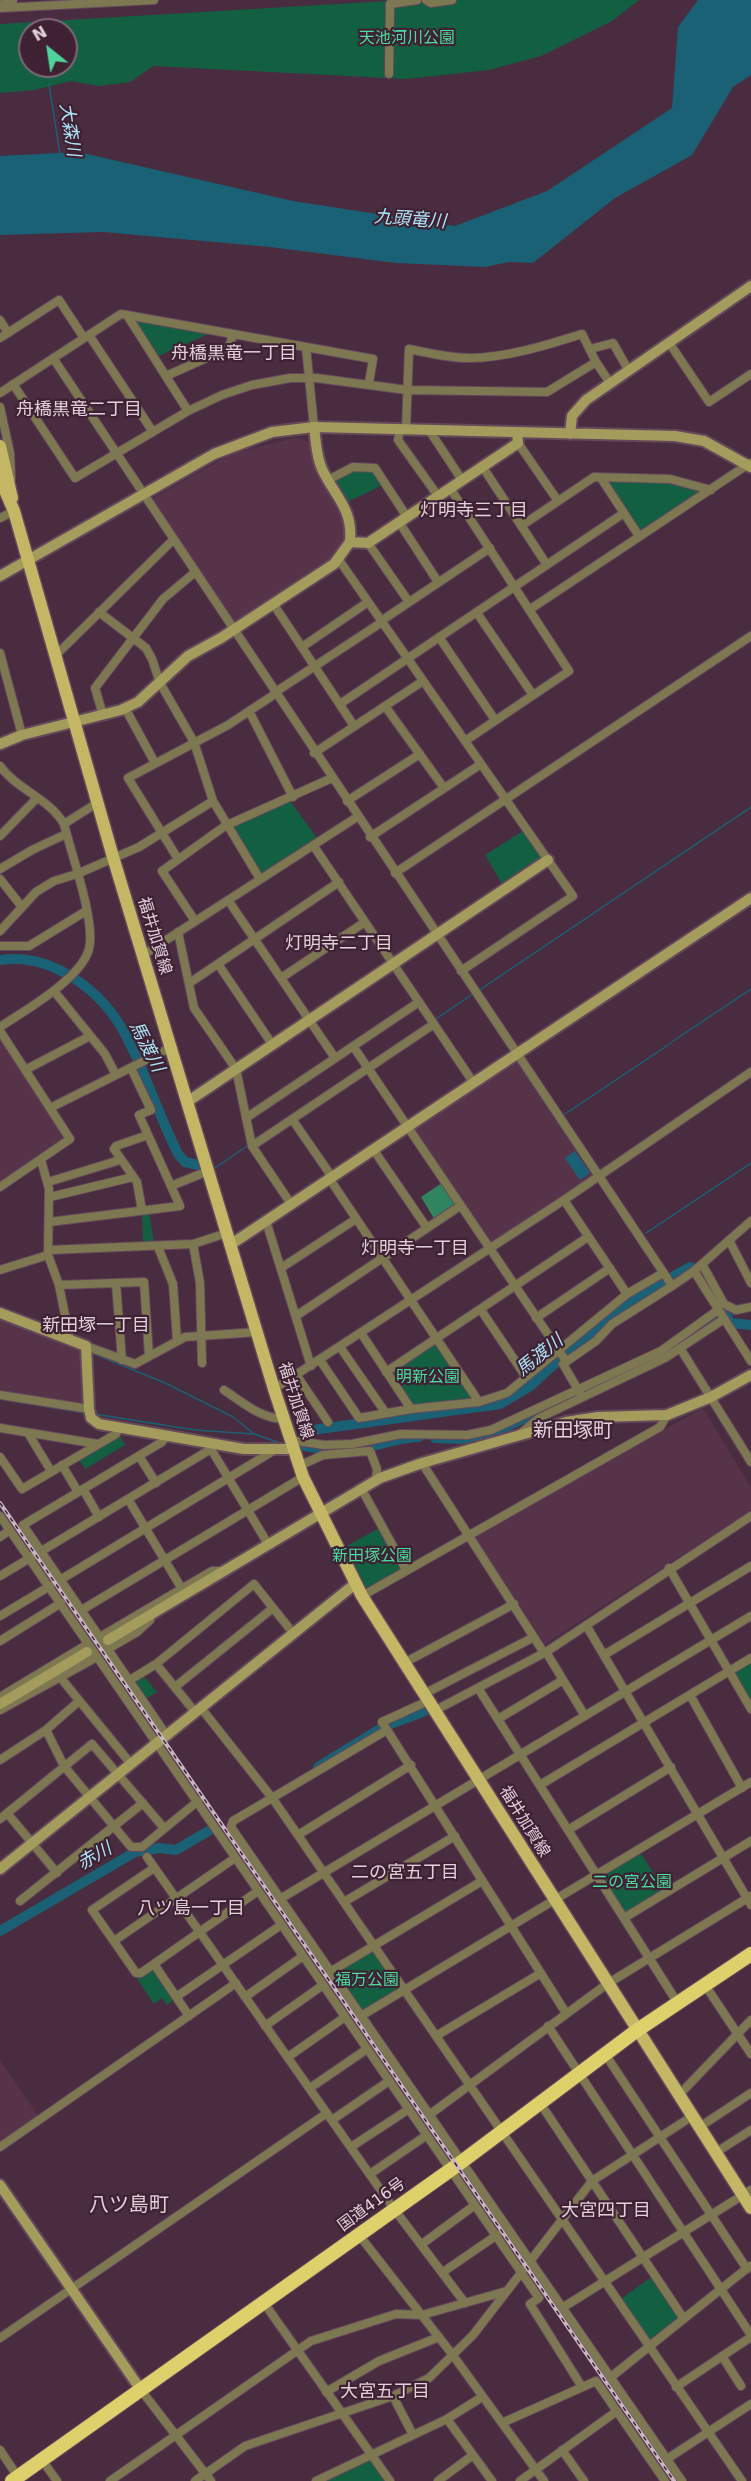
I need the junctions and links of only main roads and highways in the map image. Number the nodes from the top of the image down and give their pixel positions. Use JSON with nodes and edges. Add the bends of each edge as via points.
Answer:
{"nodes":[{"id":1,"x":0,"y":446,"type":"edge"},
{"id":2,"x":3,"y":483,"type":"edge"},
{"id":3,"x":751,"y":1954,"type":"edge"},
{"id":4,"x":636,"y":2031,"type":"junction"},
{"id":5,"x":747,"y":2193,"type":"edge"},
{"id":6,"x":751,"y":2208,"type":"edge"},
{"id":7,"x":15,"y":2479,"type":"edge"}],
"edges":[{"from":1,"to":2,"type":"main road","name":"福井加賀線"},
{"from":2,"to":4,"type":"main road","name":"福井加賀線","via":[[170,1048],[301,1472],[362,1596]]},
{"from":3,"to":4,"type":"highway","name":"国道416号"},
{"from":4,"to":5,"type":"main road","name":"福井加賀線","via":[[715,2153]]},
{"from":4,"to":7,"type":"highway","name":"国道416号","via":[[359,2235]]},
{"from":5,"to":6,"type":"main road","name":"福井加賀線"}]}
